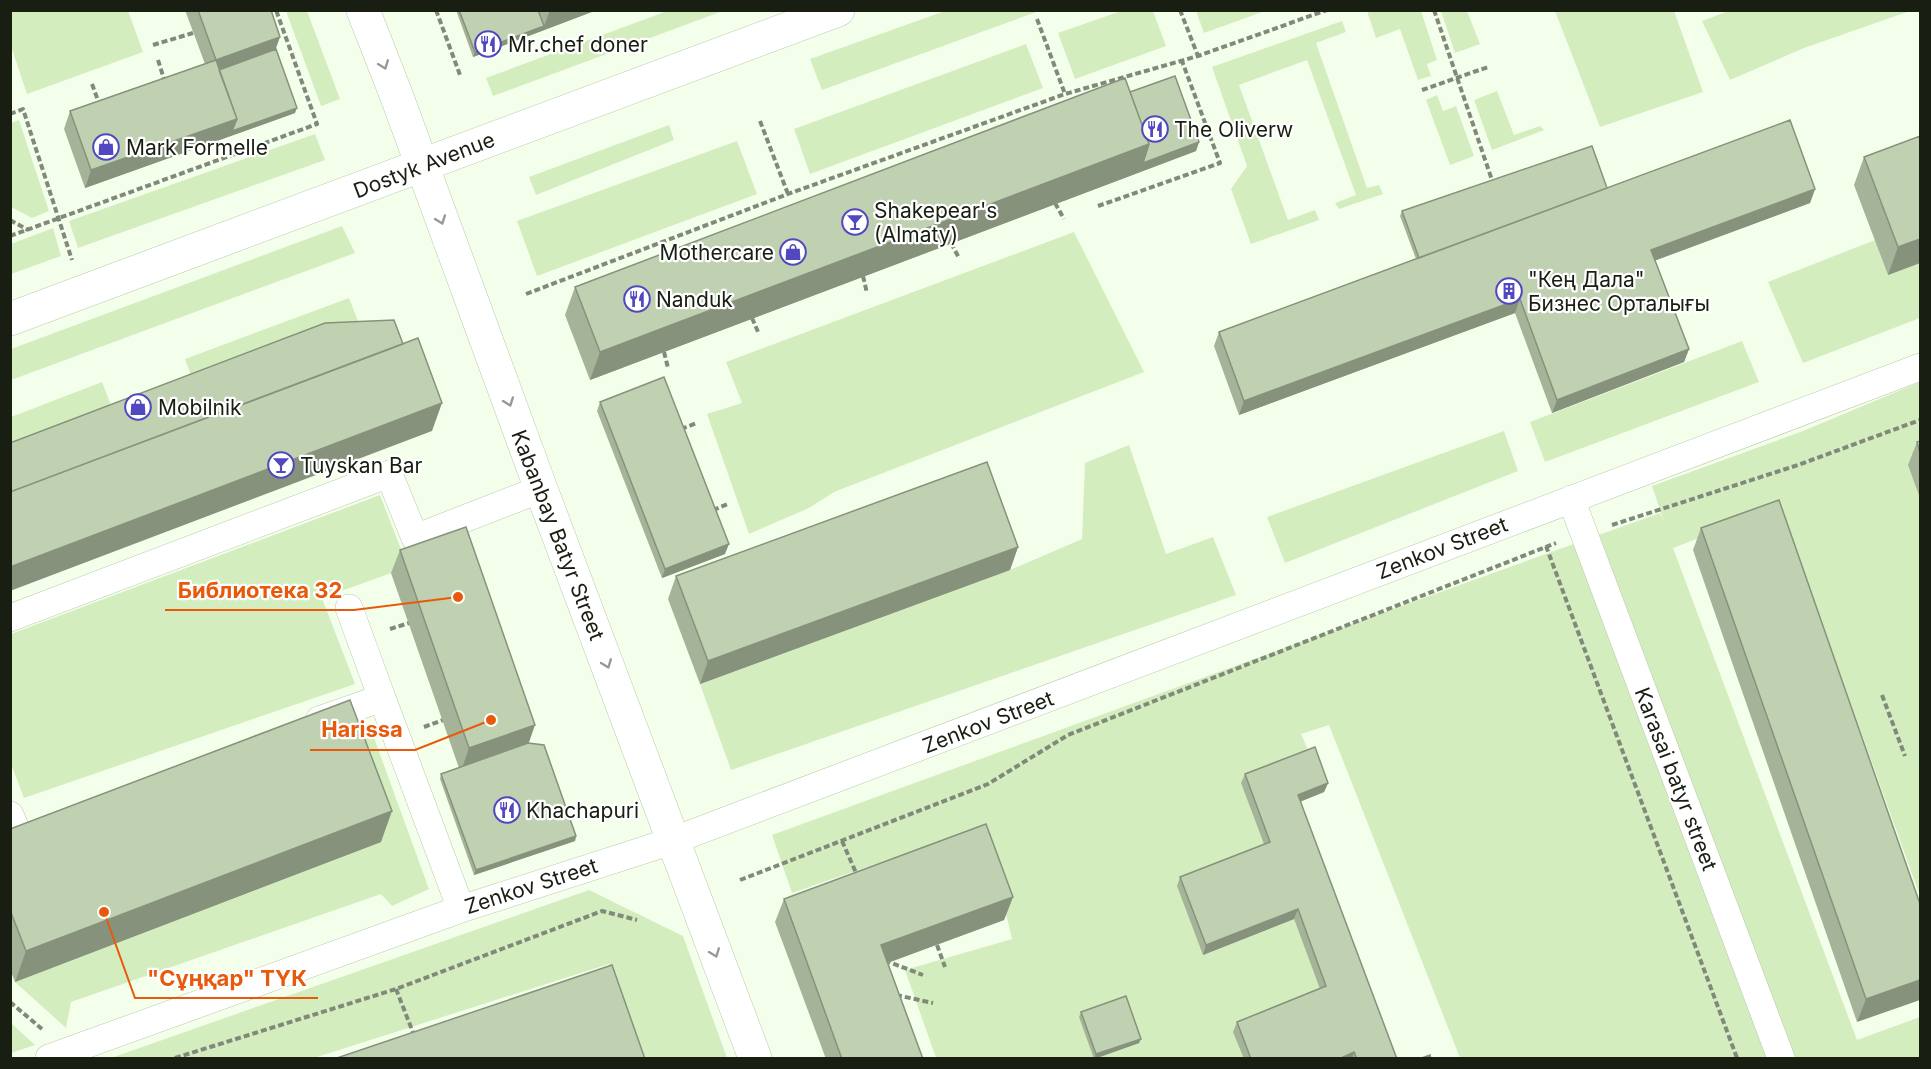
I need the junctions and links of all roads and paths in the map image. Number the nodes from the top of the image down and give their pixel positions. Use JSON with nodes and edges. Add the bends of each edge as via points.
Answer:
{"nodes":[{"id":1,"x":276,"y":10,"type":"edge"},
{"id":2,"x":363,"y":10,"type":"edge"},
{"id":3,"x":436,"y":10,"type":"edge"},
{"id":4,"x":838,"y":10,"type":"edge"},
{"id":5,"x":1180,"y":10,"type":"edge"},
{"id":6,"x":1327,"y":10,"type":"edge"},
{"id":7,"x":1434,"y":10,"type":"edge"},
{"id":8,"x":1037,"y":19,"type":"dead end"},
{"id":9,"x":194,"y":33,"type":"dead end"},
{"id":10,"x":153,"y":45,"type":"dead end"},
{"id":11,"x":1198,"y":56,"type":"junction"},
{"id":12,"x":158,"y":60,"type":"dead end"},
{"id":13,"x":1182,"y":61,"type":"junction"},
{"id":14,"x":1488,"y":67,"type":"dead end"},
{"id":15,"x":460,"y":75,"type":"dead end"},
{"id":16,"x":1457,"y":78,"type":"junction"},
{"id":17,"x":92,"y":84,"type":"dead end"},
{"id":18,"x":1422,"y":90,"type":"dead end"},
{"id":19,"x":168,"y":92,"type":"edge"},
{"id":20,"x":1065,"y":94,"type":"junction"},
{"id":21,"x":10,"y":114,"type":"edge"},
{"id":22,"x":104,"y":115,"type":"edge"},
{"id":23,"x":760,"y":121,"type":"dead end"},
{"id":24,"x":421,"y":165,"type":"junction"},
{"id":25,"x":1493,"y":183,"type":"edge"},
{"id":26,"x":788,"y":194,"type":"junction"},
{"id":27,"x":1055,"y":203,"type":"edge"},
{"id":28,"x":1098,"y":206,"type":"edge"},
{"id":29,"x":60,"y":218,"type":"junction"},
{"id":30,"x":1064,"y":219,"type":"edge"},
{"id":31,"x":10,"y":220,"type":"edge"},
{"id":32,"x":28,"y":230,"type":"junction"},
{"id":33,"x":10,"y":236,"type":"edge"},
{"id":34,"x":951,"y":243,"type":"edge"},
{"id":35,"x":959,"y":258,"type":"edge"},
{"id":36,"x":863,"y":276,"type":"edge"},
{"id":37,"x":82,"y":292,"type":"junction"},
{"id":38,"x":867,"y":293,"type":"edge"},
{"id":39,"x":526,"y":294,"type":"dead end"},
{"id":40,"x":752,"y":318,"type":"edge"},
{"id":41,"x":10,"y":319,"type":"edge"},
{"id":42,"x":759,"y":334,"type":"edge"},
{"id":43,"x":664,"y":352,"type":"edge"},
{"id":44,"x":1920,"y":367,"type":"edge"},
{"id":45,"x":668,"y":368,"type":"edge"},
{"id":46,"x":1920,"y":420,"type":"edge"},
{"id":47,"x":697,"y":423,"type":"dead end"},
{"id":48,"x":677,"y":430,"type":"edge"},
{"id":49,"x":541,"y":489,"type":"junction"},
{"id":50,"x":1571,"y":499,"type":"junction"},
{"id":51,"x":728,"y":504,"type":"dead end"},
{"id":52,"x":709,"y":512,"type":"edge"},
{"id":53,"x":1584,"y":534,"type":"junction"},
{"id":54,"x":1546,"y":546,"type":"junction"},
{"id":55,"x":349,"y":608,"type":"dead end"},
{"id":56,"x":10,"y":618,"type":"edge"},
{"id":57,"x":1882,"y":695,"type":"dead end"},
{"id":58,"x":382,"y":698,"type":"junction"},
{"id":59,"x":300,"y":727,"type":"edge"},
{"id":60,"x":1905,"y":756,"type":"dead end"},
{"id":61,"x":842,"y":840,"type":"junction"},
{"id":62,"x":672,"y":841,"type":"junction"},
{"id":63,"x":857,"y":877,"type":"edge"},
{"id":64,"x":740,"y":880,"type":"dead end"},
{"id":65,"x":461,"y":909,"type":"junction"},
{"id":66,"x":637,"y":920,"type":"dead end"},
{"id":67,"x":937,"y":945,"type":"edge"},
{"id":68,"x":885,"y":952,"type":"edge"},
{"id":69,"x":945,"y":967,"type":"dead end"},
{"id":70,"x":923,"y":975,"type":"dead end"},
{"id":71,"x":396,"y":988,"type":"junction"},
{"id":72,"x":893,"y":995,"type":"edge"},
{"id":73,"x":933,"y":1003,"type":"dead end"},
{"id":74,"x":415,"y":1038,"type":"edge"},
{"id":75,"x":49,"y":1059,"type":"edge"},
{"id":76,"x":175,"y":1059,"type":"edge"},
{"id":77,"x":755,"y":1059,"type":"edge"},
{"id":78,"x":1737,"y":1059,"type":"edge"},
{"id":79,"x":1781,"y":1059,"type":"edge"}],
"edges":[{"from":1,"to":29,"type":"path","via":[[318,124]]},
{"from":2,"to":24,"type":"street","name":"Kabanbay Batyr Street","one_way":true},
{"from":3,"to":15,"type":"path"},
{"from":4,"to":24,"type":"street","name":"Dostyk Avenue"},
{"from":5,"to":11,"type":"path"},
{"from":6,"to":11,"type":"path"},
{"from":7,"to":16,"type":"path"},
{"from":8,"to":20,"type":"path"},
{"from":9,"to":10,"type":"path"},
{"from":11,"to":13,"type":"path"},
{"from":12,"to":19,"type":"path"},
{"from":13,"to":20,"type":"path"},
{"from":13,"to":28,"type":"path","via":[[1220,163]]},
{"from":14,"to":16,"type":"path"},
{"from":16,"to":18,"type":"path"},
{"from":16,"to":25,"type":"path"},
{"from":17,"to":22,"type":"path"},
{"from":20,"to":26,"type":"path"},
{"from":21,"to":29,"type":"path","via":[[23,109]]},
{"from":23,"to":26,"type":"path"},
{"from":24,"to":37,"type":"street","name":"Dostyk Avenue"},
{"from":24,"to":49,"type":"street","name":"Kabanbay Batyr Street","one_way":true},
{"from":26,"to":39,"type":"path"},
{"from":27,"to":30,"type":"path"},
{"from":29,"to":32,"type":"path"},
{"from":29,"to":37,"type":"path"},
{"from":31,"to":32,"type":"path"},
{"from":32,"to":33,"type":"path"},
{"from":34,"to":35,"type":"path"},
{"from":36,"to":38,"type":"path"},
{"from":37,"to":41,"type":"street","name":"Dostyk Avenue"},
{"from":40,"to":42,"type":"path"},
{"from":43,"to":45,"type":"path"},
{"from":44,"to":50,"type":"street","name":"Zenkov Street"},
{"from":46,"to":53,"type":"path","via":[[1798,465]]},
{"from":47,"to":48,"type":"path"},
{"from":49,"to":56,"type":"street","via":[[415,538],[389,474]]},
{"from":49,"to":62,"type":"street","name":"Kabanbay Batyr Street","one_way":true},
{"from":50,"to":53,"type":"street","name":"Karasai batyr street"},
{"from":50,"to":62,"type":"street","name":"Zenkov Street"},
{"from":51,"to":52,"type":"path"},
{"from":53,"to":54,"type":"path"},
{"from":53,"to":79,"type":"street","name":"Karasai batyr street"},
{"from":54,"to":61,"type":"path","via":[[1068,735],[988,784]]},
{"from":54,"to":78,"type":"path"},
{"from":55,"to":58,"type":"street"},
{"from":57,"to":60,"type":"path"},
{"from":58,"to":59,"type":"street"},
{"from":58,"to":65,"type":"street"},
{"from":61,"to":63,"type":"path"},
{"from":61,"to":64,"type":"path"},
{"from":62,"to":65,"type":"street","name":"Zenkov Street"},
{"from":62,"to":77,"type":"street","name":"Kabanbay Batyr Street","one_way":true},
{"from":65,"to":75,"type":"street","name":"Zenkov Street"},
{"from":66,"to":71,"type":"path","via":[[602,911]]},
{"from":67,"to":69,"type":"path"},
{"from":68,"to":70,"type":"path","via":[[889,962]]},
{"from":71,"to":74,"type":"path"},
{"from":71,"to":76,"type":"path"},
{"from":72,"to":73,"type":"path"}]}
